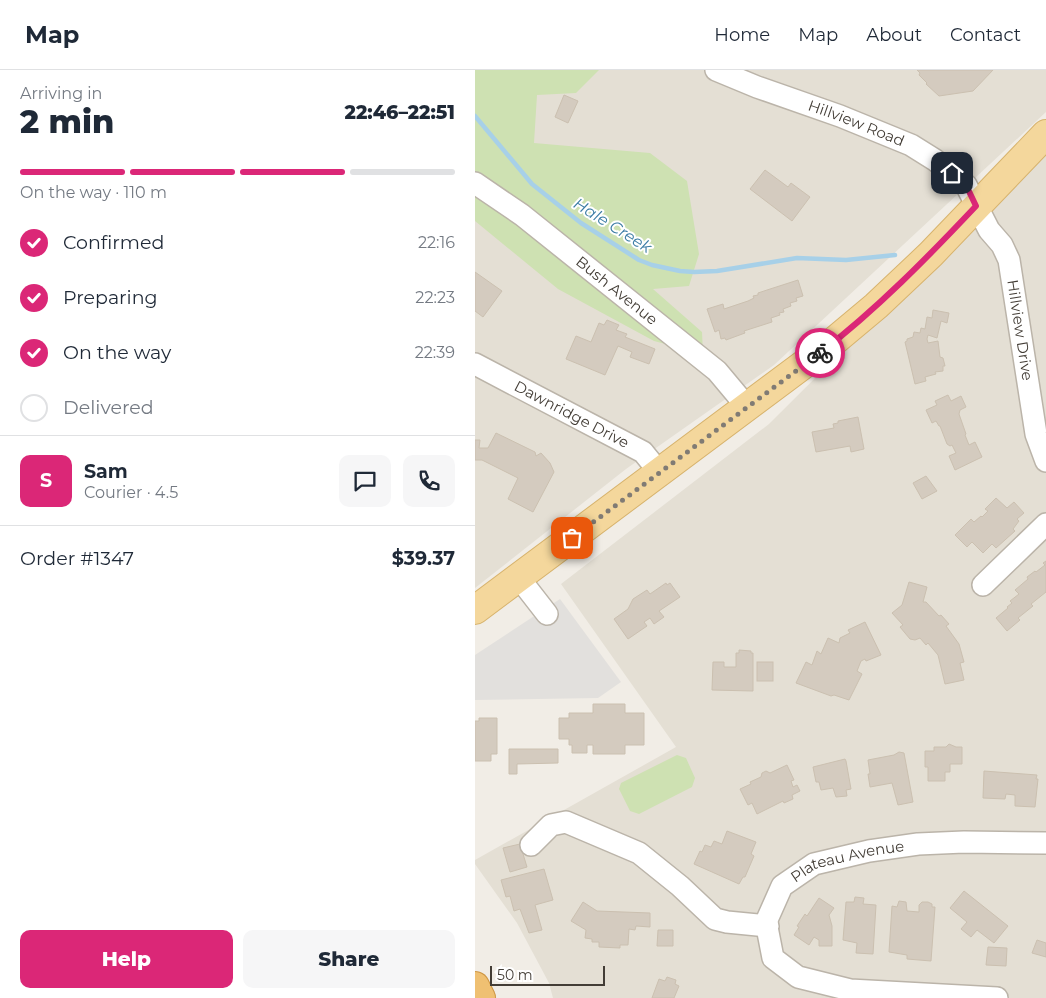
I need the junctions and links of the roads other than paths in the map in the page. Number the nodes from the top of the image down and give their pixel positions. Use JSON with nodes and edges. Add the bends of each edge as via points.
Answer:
{"nodes":[{"id":1,"x":716,"y":70,"type":"edge"},
{"id":2,"x":1046,"y":134,"type":"edge"},
{"id":3,"x":475,"y":182,"type":"edge"},
{"id":4,"x":976,"y":206,"type":"junction"},
{"id":5,"x":475,"y":364,"type":"edge"},
{"id":6,"x":748,"y":408,"type":"junction"},
{"id":7,"x":1046,"y":461,"type":"edge"},
{"id":8,"x":660,"y":473,"type":"junction"},
{"id":9,"x":1046,"y":524,"type":"edge"},
{"id":10,"x":519,"y":578,"type":"junction"},
{"id":11,"x":983,"y":585,"type":"dead end"},
{"id":12,"x":475,"y":610,"type":"edge"},
{"id":13,"x":547,"y":614,"type":"dead end"},
{"id":14,"x":1046,"y":844,"type":"edge"},
{"id":15,"x":531,"y":845,"type":"dead end"},
{"id":16,"x":768,"y":926,"type":"junction"},
{"id":17,"x":475,"y":986,"type":"edge"},
{"id":18,"x":857,"y":994,"type":"edge"},
{"id":19,"x":481,"y":998,"type":"edge"},
{"id":20,"x":997,"y":998,"type":"edge"}],
"edges":[{"from":1,"to":4,"type":"street","name":"Hillview Road","via":[[911,145],[966,185]]},
{"from":2,"to":4,"type":"main road"},
{"from":3,"to":6,"type":"street","name":"Bush Avenue","via":[[522,215],[717,371]]},
{"from":4,"to":6,"type":"main road","via":[[876,306]]},
{"from":4,"to":7,"type":"street","name":"Hillview Drive","via":[[1009,260],[1036,434]]},
{"from":5,"to":8,"type":"street","name":"Dawnridge Drive","via":[[643,452]]},
{"from":6,"to":8,"type":"main road"},
{"from":8,"to":10,"type":"main road"},
{"from":9,"to":11,"type":"street"},
{"from":10,"to":12,"type":"main road"},
{"from":10,"to":13,"type":"street"},
{"from":14,"to":16,"type":"street","name":"Plateau Avenue","via":[[918,844],[814,864],[782,886],[766,922]]},
{"from":15,"to":16,"type":"street","via":[[551,825],[566,822],[639,853],[715,919]]},
{"from":16,"to":18,"type":"street","name":"Plateau Avenue","via":[[773,958],[798,977]]},
{"from":17,"to":19,"type":"highway"},
{"from":18,"to":20,"type":"street","name":"Plateau Avenue"}]}
